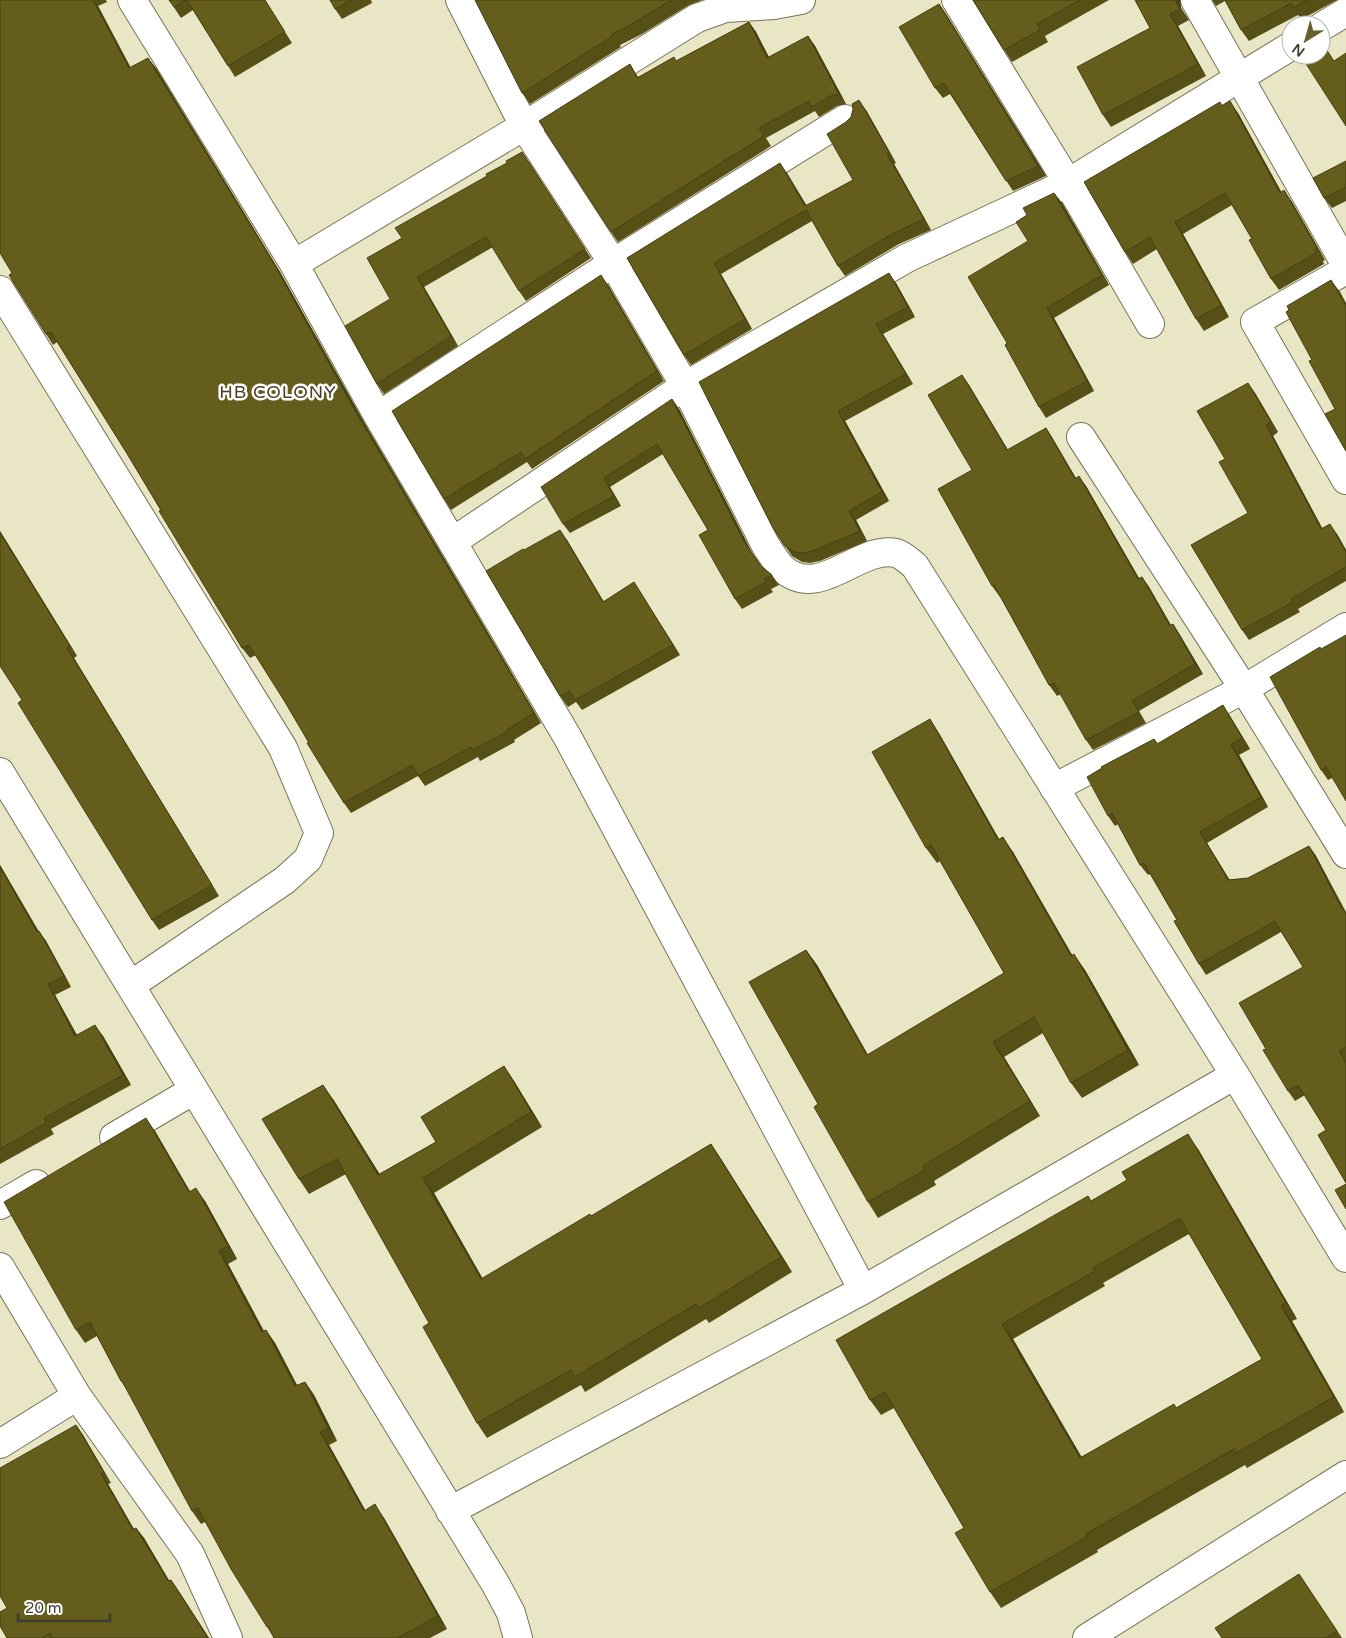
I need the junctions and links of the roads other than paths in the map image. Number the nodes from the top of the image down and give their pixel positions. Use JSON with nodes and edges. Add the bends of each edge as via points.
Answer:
{"nodes":[{"id":1,"x":132,"y":0,"type":"edge"},
{"id":2,"x":802,"y":0,"type":"edge"},
{"id":3,"x":956,"y":0,"type":"edge"},
{"id":4,"x":1195,"y":0,"type":"edge"},
{"id":5,"x":463,"y":1,"type":"edge"},
{"id":6,"x":1346,"y":12,"type":"edge"},
{"id":7,"x":1331,"y":21,"type":"edge"},
{"id":8,"x":1281,"y":52,"type":"edge"},
{"id":9,"x":1240,"y":78,"type":"junction"},
{"id":10,"x":845,"y":119,"type":"dead end"},
{"id":11,"x":524,"y":126,"type":"junction"},
{"id":12,"x":1068,"y":183,"type":"junction"},
{"id":13,"x":613,"y":263,"type":"junction"},
{"id":14,"x":294,"y":264,"type":"junction"},
{"id":15,"x":1346,"y":265,"type":"edge"},
{"id":16,"x":1346,"y":270,"type":"edge"},
{"id":17,"x":0,"y":290,"type":"edge"},
{"id":18,"x":1150,"y":324,"type":"dead end"},
{"id":19,"x":685,"y":386,"type":"junction"},
{"id":20,"x":378,"y":416,"type":"junction"},
{"id":21,"x":1081,"y":437,"type":"dead end"},
{"id":22,"x":1346,"y":480,"type":"edge"},
{"id":23,"x":452,"y":542,"type":"junction"},
{"id":24,"x":1346,"y":627,"type":"edge"},
{"id":25,"x":1244,"y":689,"type":"junction"},
{"id":26,"x":0,"y":772,"type":"edge"},
{"id":27,"x":1054,"y":788,"type":"junction"},
{"id":28,"x":1346,"y":854,"type":"edge"},
{"id":29,"x":131,"y":986,"type":"junction"},
{"id":30,"x":1234,"y":1075,"type":"junction"},
{"id":31,"x":194,"y":1090,"type":"junction"},
{"id":32,"x":93,"y":1150,"type":"edge"},
{"id":33,"x":59,"y":1170,"type":"edge"},
{"id":34,"x":0,"y":1205,"type":"edge"},
{"id":35,"x":1346,"y":1258,"type":"edge"},
{"id":36,"x":0,"y":1267,"type":"edge"},
{"id":37,"x":863,"y":1290,"type":"junction"},
{"id":38,"x":76,"y":1396,"type":"junction"},
{"id":39,"x":0,"y":1444,"type":"edge"},
{"id":40,"x":1346,"y":1476,"type":"edge"},
{"id":41,"x":450,"y":1511,"type":"junction"},
{"id":42,"x":228,"y":1638,"type":"edge"},
{"id":43,"x":518,"y":1638,"type":"edge"},
{"id":44,"x":1086,"y":1638,"type":"edge"}],
"edges":[{"from":1,"to":14,"type":"street"},
{"from":2,"to":11,"type":"street","via":[[725,8],[697,18]]},
{"from":3,"to":12,"type":"street"},
{"from":4,"to":9,"type":"street"},
{"from":5,"to":11,"type":"street"},
{"from":6,"to":7,"type":"street"},
{"from":8,"to":9,"type":"street"},
{"from":9,"to":12,"type":"street"},
{"from":9,"to":15,"type":"street"},
{"from":10,"to":13,"type":"street"},
{"from":11,"to":13,"type":"street"},
{"from":11,"to":14,"type":"street"},
{"from":12,"to":18,"type":"street"},
{"from":12,"to":19,"type":"street","via":[[907,258]]},
{"from":13,"to":19,"type":"street"},
{"from":13,"to":20,"type":"street"},
{"from":14,"to":20,"type":"street"},
{"from":16,"to":22,"type":"street","via":[[1255,322]]},
{"from":17,"to":29,"type":"street","via":[[283,748],[319,833],[308,859],[285,880]]},
{"from":19,"to":23,"type":"street"},
{"from":19,"to":27,"type":"street","via":[[766,546],[782,568],[800,579],[820,578],[880,552],[898,554],[916,566]]},
{"from":20,"to":23,"type":"street"},
{"from":21,"to":25,"type":"street"},
{"from":23,"to":37,"type":"street","via":[[568,738]]},
{"from":24,"to":25,"type":"street"},
{"from":25,"to":27,"type":"street"},
{"from":25,"to":28,"type":"street"},
{"from":26,"to":29,"type":"street"},
{"from":27,"to":30,"type":"street"},
{"from":29,"to":31,"type":"street"},
{"from":30,"to":35,"type":"street"},
{"from":30,"to":37,"type":"street"},
{"from":31,"to":32,"type":"street"},
{"from":31,"to":41,"type":"street"},
{"from":33,"to":34,"type":"street"},
{"from":36,"to":38,"type":"street"},
{"from":37,"to":41,"type":"street"},
{"from":38,"to":39,"type":"street"},
{"from":38,"to":42,"type":"street","via":[[190,1554]]},
{"from":40,"to":44,"type":"street"},
{"from":41,"to":43,"type":"street","via":[[495,1583],[511,1613]]}]}
